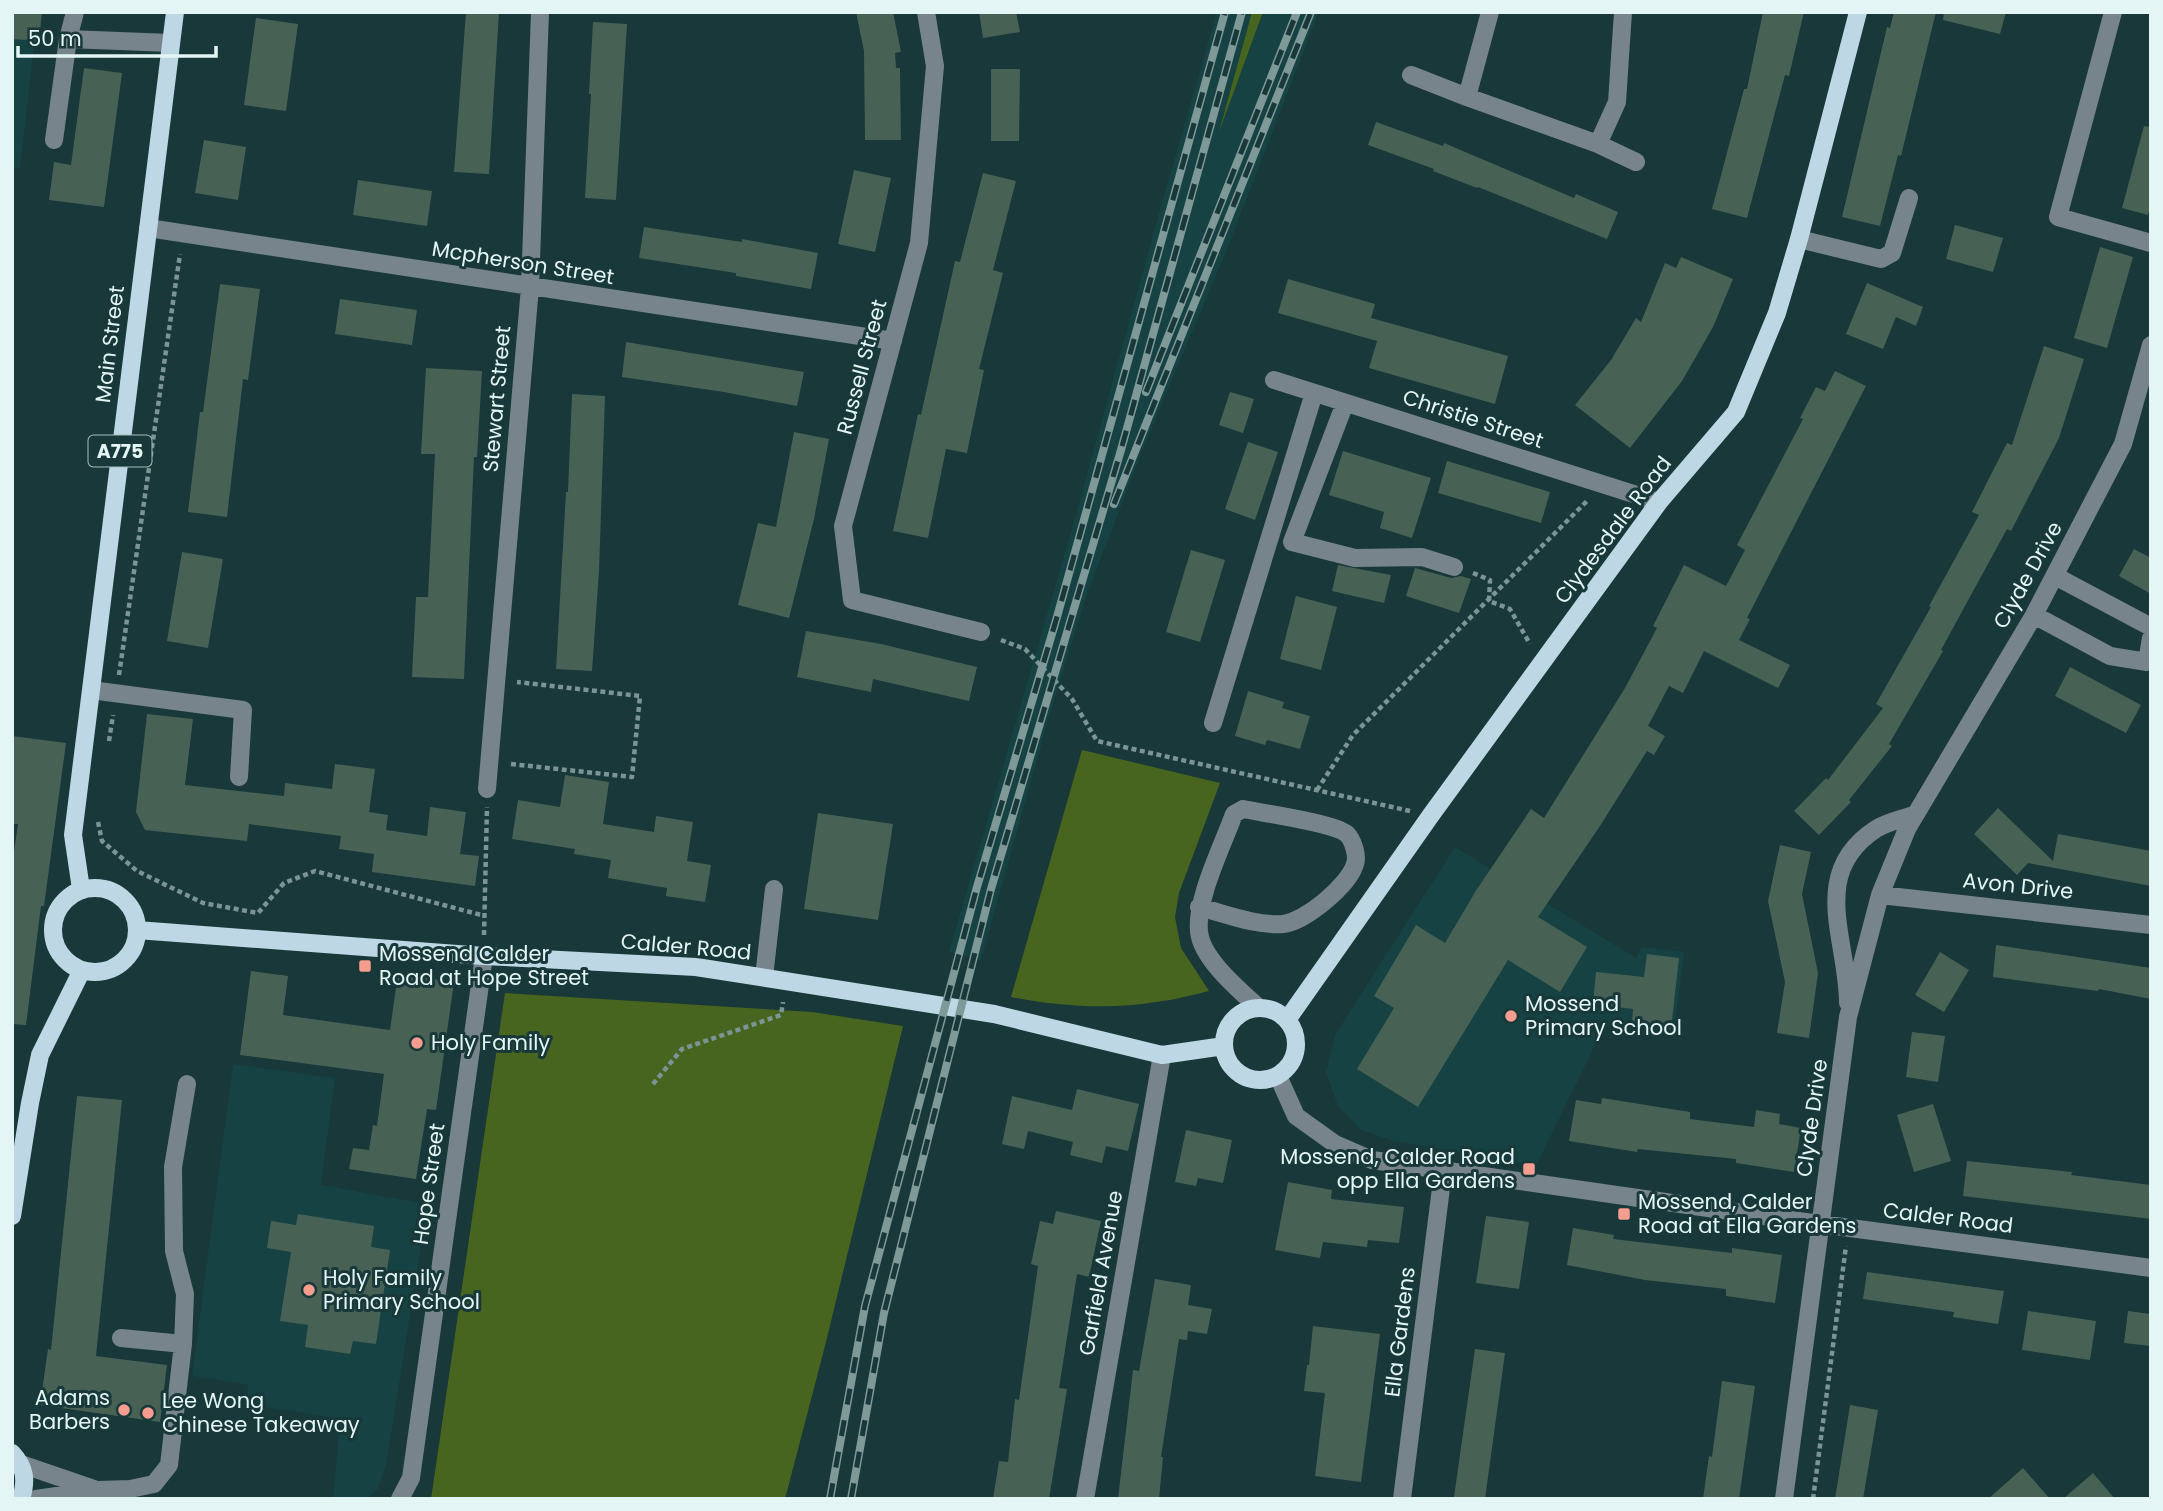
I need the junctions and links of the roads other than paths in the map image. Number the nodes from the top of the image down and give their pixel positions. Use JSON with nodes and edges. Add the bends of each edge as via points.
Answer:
{"nodes":[{"id":1,"x":75,"y":12,"type":"edge"},
{"id":2,"x":176,"y":12,"type":"edge"},
{"id":3,"x":540,"y":12,"type":"edge"},
{"id":4,"x":926,"y":12,"type":"edge"},
{"id":5,"x":1490,"y":12,"type":"edge"},
{"id":6,"x":1623,"y":12,"type":"edge"},
{"id":7,"x":1858,"y":12,"type":"edge"},
{"id":8,"x":2113,"y":12,"type":"edge"},
{"id":9,"x":68,"y":39,"type":"junction"},
{"id":10,"x":171,"y":43,"type":"junction"},
{"id":11,"x":1411,"y":75,"type":"dead end"},
{"id":12,"x":1467,"y":97,"type":"junction"},
{"id":13,"x":54,"y":140,"type":"dead end"},
{"id":14,"x":1598,"y":144,"type":"junction"},
{"id":15,"x":1636,"y":162,"type":"dead end"},
{"id":16,"x":1909,"y":198,"type":"dead end"},
{"id":17,"x":148,"y":228,"type":"junction"},
{"id":18,"x":1799,"y":239,"type":"junction"},
{"id":19,"x":2151,"y":243,"type":"edge"},
{"id":20,"x":530,"y":287,"type":"junction"},
{"id":21,"x":892,"y":341,"type":"junction"},
{"id":22,"x":2151,"y":345,"type":"edge"},
{"id":23,"x":1274,"y":380,"type":"dead end"},
{"id":24,"x":1314,"y":393,"type":"junction"},
{"id":25,"x":1345,"y":403,"type":"junction"},
{"id":26,"x":1659,"y":502,"type":"junction"},
{"id":27,"x":1454,"y":566,"type":"road end"},
{"id":28,"x":2055,"y":576,"type":"junction"},
{"id":29,"x":2034,"y":615,"type":"junction"},
{"id":30,"x":2151,"y":627,"type":"edge"},
{"id":31,"x":981,"y":632,"type":"road end"},
{"id":32,"x":2151,"y":638,"type":"edge"},
{"id":33,"x":91,"y":690,"type":"junction"},
{"id":34,"x":1213,"y":723,"type":"dead end"},
{"id":35,"x":239,"y":777,"type":"dead end"},
{"id":36,"x":487,"y":789,"type":"road end"},
{"id":37,"x":1916,"y":814,"type":"junction"},
{"id":38,"x":81,"y":889,"type":"junction"},
{"id":39,"x":774,"y":889,"type":"dead end"},
{"id":40,"x":1880,"y":895,"type":"junction"},
{"id":41,"x":1199,"y":907,"type":"junction"},
{"id":42,"x":2151,"y":925,"type":"edge"},
{"id":43,"x":137,"y":930,"type":"junction"},
{"id":44,"x":484,"y":956,"type":"junction"},
{"id":45,"x":82,"y":970,"type":"junction"},
{"id":46,"x":764,"y":977,"type":"junction"},
{"id":47,"x":1258,"y":1007,"type":"junction"},
{"id":48,"x":1848,"y":1017,"type":"junction"},
{"id":49,"x":1287,"y":1020,"type":"junction"},
{"id":50,"x":1224,"y":1046,"type":"junction"},
{"id":51,"x":1162,"y":1055,"type":"junction"},
{"id":52,"x":1278,"y":1076,"type":"junction"},
{"id":53,"x":187,"y":1084,"type":"dead end"},
{"id":54,"x":1443,"y":1171,"type":"junction"},
{"id":55,"x":12,"y":1216,"type":"edge"},
{"id":56,"x":1820,"y":1224,"type":"junction"},
{"id":57,"x":2151,"y":1268,"type":"edge"},
{"id":58,"x":121,"y":1338,"type":"dead end"},
{"id":59,"x":183,"y":1344,"type":"junction"},
{"id":60,"x":17,"y":1458,"type":"edge"},
{"id":61,"x":98,"y":1490,"type":"junction"},
{"id":62,"x":22,"y":1499,"type":"edge"},
{"id":63,"x":36,"y":1499,"type":"edge"},
{"id":64,"x":400,"y":1499,"type":"edge"},
{"id":65,"x":1085,"y":1499,"type":"edge"},
{"id":66,"x":1402,"y":1499,"type":"edge"},
{"id":67,"x":1784,"y":1499,"type":"edge"}],
"edges":[{"from":1,"to":9,"type":"street"},
{"from":2,"to":10,"type":"main road","name":"Main Street","number":"A775"},
{"from":3,"to":20,"type":"street","name":"Stewart Street"},
{"from":4,"to":21,"type":"street","name":"Russell Street","via":[[935,66],[919,243]]},
{"from":5,"to":12,"type":"street"},
{"from":6,"to":14,"type":"street","via":[[1617,102]]},
{"from":7,"to":18,"type":"main road","name":"Clydesdale Road"},
{"from":8,"to":19,"type":"street","via":[[2057,217]]},
{"from":9,"to":10,"type":"street"},
{"from":9,"to":13,"type":"street"},
{"from":10,"to":17,"type":"main road","name":"Main Street","number":"A775"},
{"from":11,"to":12,"type":"street"},
{"from":12,"to":14,"type":"street"},
{"from":14,"to":15,"type":"street"},
{"from":16,"to":18,"type":"street","via":[[1888,258]]},
{"from":17,"to":20,"type":"street","name":"Mcpherson Street"},
{"from":17,"to":33,"type":"main road","name":"Main Street","number":"A775"},
{"from":18,"to":26,"type":"main road","name":"Clydesdale Road","via":[[1777,313],[1736,412]]},
{"from":20,"to":21,"type":"street","name":"Mcpherson Street"},
{"from":20,"to":36,"type":"street","name":"Stewart Street"},
{"from":21,"to":31,"type":"street","name":"Russell Street","via":[[843,526],[852,600]]},
{"from":22,"to":28,"type":"street","name":"Clyde Drive","via":[[2123,444]]},
{"from":23,"to":24,"type":"street","name":"Christie Street"},
{"from":24,"to":25,"type":"street","name":"Christie Street"},
{"from":24,"to":34,"type":"street"},
{"from":25,"to":26,"type":"street","name":"Christie Street"},
{"from":25,"to":27,"type":"street","via":[[1292,542],[1355,558],[1422,557]]},
{"from":26,"to":49,"type":"main road","name":"Clydesdale Road"},
{"from":28,"to":29,"type":"street","name":"Clyde Drive"},
{"from":28,"to":30,"type":"street"},
{"from":29,"to":32,"type":"street","via":[[2110,656],[2147,662]]},
{"from":29,"to":37,"type":"street","name":"Clyde Drive"},
{"from":33,"to":35,"type":"street","via":[[243,710]]},
{"from":33,"to":38,"type":"main road","name":"Main Street","number":"A775","via":[[73,835]]},
{"from":37,"to":40,"type":"street","name":"Clyde Drive"},
{"from":37,"to":48,"type":"street","name":"Clyde Drive","via":[[1877,828],[1856,846],[1838,874]]},
{"from":38,"to":43,"type":"main road","via":[[95,887],[120,895],[135,917]]},
{"from":38,"to":45,"type":"main road","via":[[60,905],[52,930],[61,955]]},
{"from":39,"to":46,"type":"street"},
{"from":40,"to":42,"type":"street","name":"Avon Drive"},
{"from":40,"to":48,"type":"street","name":"Clyde Drive"},
{"from":41,"to":41,"type":"street","via":[[1285,924],[1306,915],[1343,886],[1356,863],[1353,846],[1346,833],[1332,827],[1243,809],[1234,814]]},
{"from":41,"to":47,"type":"street","via":[[1200,938],[1213,961]]},
{"from":43,"to":44,"type":"main road","name":"Calder Road"},
{"from":43,"to":45,"type":"main road","via":[[135,943],[120,964],[108,970]]},
{"from":44,"to":46,"type":"main road","name":"Calder Road","via":[[696,967]]},
{"from":44,"to":64,"type":"street","name":"Hope Street","via":[[411,1478]]},
{"from":45,"to":55,"type":"main road","via":[[40,1055]]},
{"from":46,"to":51,"type":"main road","name":"Calder Road","via":[[994,1014]]},
{"from":47,"to":49,"type":"main road","via":[[1269,1008]]},
{"from":47,"to":50,"type":"main road","via":[[1230,1024]]},
{"from":48,"to":56,"type":"street","name":"Clyde Drive"},
{"from":49,"to":52,"type":"main road","via":[[1296,1050]]},
{"from":50,"to":51,"type":"main road","name":"Calder Road"},
{"from":50,"to":52,"type":"main road","via":[[1233,1068],[1243,1076],[1266,1080]]},
{"from":51,"to":65,"type":"street","name":"Garfield Avenue"},
{"from":52,"to":54,"type":"street","name":"Calder Road","via":[[1296,1116],[1335,1144],[1372,1160]]},
{"from":53,"to":59,"type":"street","via":[[173,1167],[174,1251],[185,1294]]},
{"from":54,"to":56,"type":"street","name":"Calder Road"},
{"from":54,"to":66,"type":"street","name":"Ella Gardens"},
{"from":56,"to":57,"type":"street","name":"Calder Road"},
{"from":56,"to":67,"type":"street","name":"Clyde Drive"},
{"from":58,"to":59,"type":"street"},
{"from":59,"to":61,"type":"street","via":[[169,1465],[154,1484]]},
{"from":60,"to":61,"type":"street"},
{"from":60,"to":62,"type":"main road","via":[[26,1476]]},
{"from":61,"to":63,"type":"street"}]}
